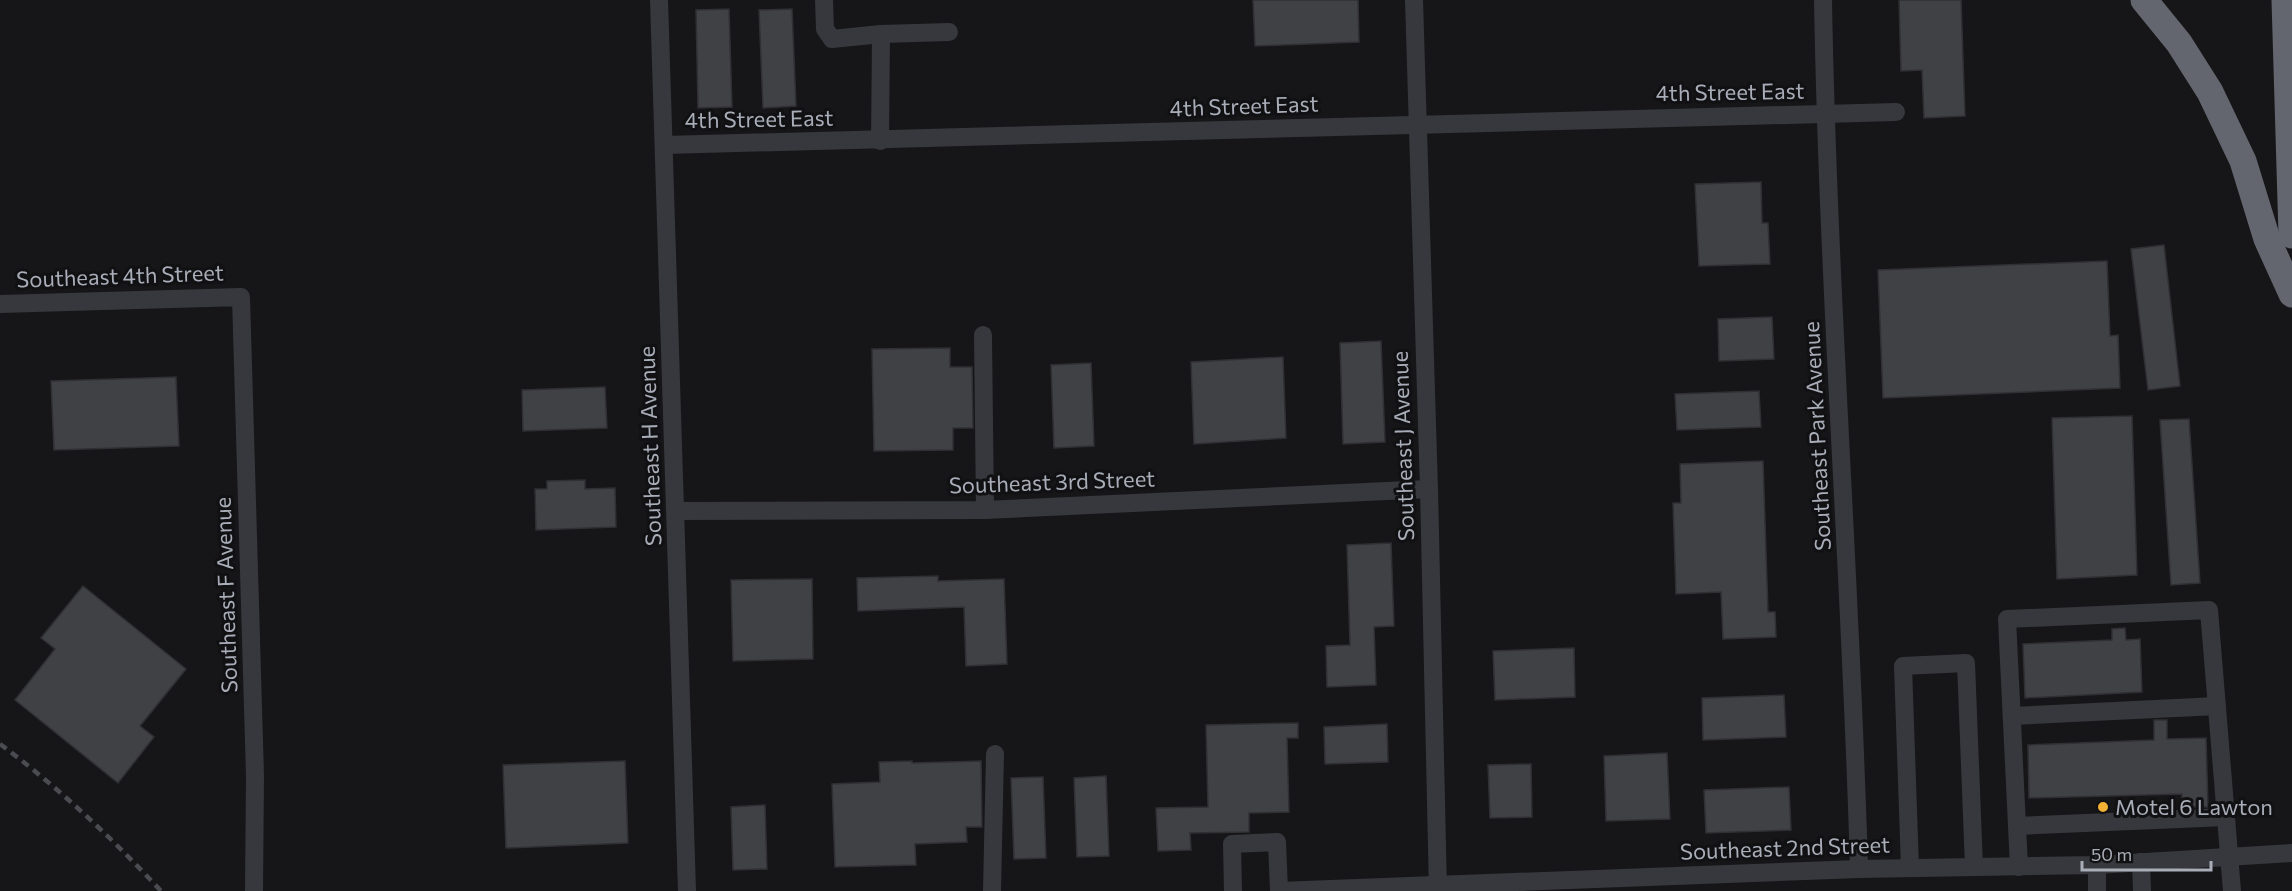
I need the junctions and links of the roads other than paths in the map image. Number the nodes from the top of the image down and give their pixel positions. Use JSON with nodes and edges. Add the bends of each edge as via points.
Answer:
{"nodes":[{"id":1,"x":659,"y":0,"type":"edge"},
{"id":2,"x":824,"y":0,"type":"edge"},
{"id":3,"x":1414,"y":0,"type":"edge"},
{"id":4,"x":1822,"y":0,"type":"edge"},
{"id":5,"x":2144,"y":0,"type":"edge"},
{"id":6,"x":2285,"y":0,"type":"edge"},
{"id":7,"x":949,"y":32,"type":"dead end"},
{"id":8,"x":881,"y":34,"type":"junction"},
{"id":9,"x":1896,"y":112,"type":"dead end"},
{"id":10,"x":1825,"y":114,"type":"junction"},
{"id":11,"x":1417,"y":125,"type":"junction"},
{"id":12,"x":880,"y":141,"type":"junction"},
{"id":13,"x":665,"y":145,"type":"junction"},
{"id":14,"x":2291,"y":166,"type":"edge"},
{"id":15,"x":2292,"y":235,"type":"edge"},
{"id":16,"x":2292,"y":294,"type":"edge"},
{"id":17,"x":241,"y":297,"type":"joint"},
{"id":18,"x":0,"y":304,"type":"edge"},
{"id":19,"x":983,"y":335,"type":"dead end"},
{"id":20,"x":1429,"y":489,"type":"junction"},
{"id":21,"x":986,"y":510,"type":"junction"},
{"id":22,"x":676,"y":511,"type":"junction"},
{"id":23,"x":2217,"y":706,"type":"junction"},
{"id":24,"x":2012,"y":716,"type":"junction"},
{"id":25,"x":994,"y":754,"type":"dead end"},
{"id":26,"x":2226,"y":818,"type":"junction"},
{"id":27,"x":2017,"y":826,"type":"junction"},
{"id":28,"x":2292,"y":853,"type":"edge"},
{"id":29,"x":2229,"y":857,"type":"junction"},
{"id":30,"x":2141,"y":862,"type":"junction"},
{"id":31,"x":2097,"y":865,"type":"junction"},
{"id":32,"x":1974,"y":867,"type":"junction"},
{"id":33,"x":2019,"y":867,"type":"junction"},
{"id":34,"x":1910,"y":868,"type":"junction"},
{"id":35,"x":1859,"y":869,"type":"junction"},
{"id":36,"x":1437,"y":888,"type":"edge"},
{"id":37,"x":254,"y":891,"type":"edge"},
{"id":38,"x":687,"y":891,"type":"edge"},
{"id":39,"x":992,"y":891,"type":"edge"},
{"id":40,"x":1233,"y":891,"type":"edge"},
{"id":41,"x":1279,"y":891,"type":"edge"},
{"id":42,"x":2097,"y":891,"type":"edge"},
{"id":43,"x":2142,"y":891,"type":"edge"},
{"id":44,"x":2232,"y":891,"type":"edge"}],
"edges":[{"from":1,"to":13,"type":"street","name":"Southeast H Avenue"},
{"from":2,"to":8,"type":"street","via":[[825,29],[831,39]]},
{"from":3,"to":11,"type":"street","name":"Southeast J Avenue"},
{"from":4,"to":10,"type":"street","name":"Southeast Park Avenue"},
{"from":5,"to":16,"type":"highway","via":[[2179,43],[2210,92],[2242,161],[2267,239]]},
{"from":6,"to":14,"type":"highway"},
{"from":7,"to":8,"type":"street"},
{"from":8,"to":12,"type":"street"},
{"from":9,"to":10,"type":"street","name":"4th Street East"},
{"from":10,"to":11,"type":"street","name":"4th Street East"},
{"from":10,"to":35,"type":"street","name":"Southeast Park Avenue","via":[[1854,673]]},
{"from":11,"to":12,"type":"street","name":"4th Street East"},
{"from":11,"to":20,"type":"street","name":"Southeast J Avenue"},
{"from":12,"to":13,"type":"street","name":"4th Street East"},
{"from":13,"to":22,"type":"street","name":"Southeast H Avenue"},
{"from":14,"to":15,"type":"highway"},
{"from":17,"to":18,"type":"street","name":"Southeast 4th Street"},
{"from":17,"to":37,"type":"street","name":"Southeast F Avenue","via":[[255,776]]},
{"from":19,"to":21,"type":"street"},
{"from":20,"to":21,"type":"street","name":"Southeast 3rd Street"},
{"from":20,"to":36,"type":"street","name":"Southeast J Avenue"},
{"from":21,"to":22,"type":"street","name":"Southeast 3rd Street"},
{"from":22,"to":38,"type":"street","name":"Southeast H Avenue"},
{"from":23,"to":24,"type":"street"},
{"from":23,"to":24,"type":"street","via":[[2209,610],[2007,619]]},
{"from":23,"to":26,"type":"street"},
{"from":24,"to":27,"type":"street"},
{"from":25,"to":39,"type":"street"},
{"from":26,"to":27,"type":"street"},
{"from":26,"to":29,"type":"street"},
{"from":27,"to":33,"type":"street"},
{"from":28,"to":29,"type":"street","name":"Southeast 2nd Street"},
{"from":29,"to":30,"type":"street","name":"Southeast 2nd Street"},
{"from":29,"to":44,"type":"street"},
{"from":30,"to":31,"type":"street","name":"Southeast 2nd Street"},
{"from":30,"to":43,"type":"street"},
{"from":31,"to":33,"type":"street","name":"Southeast 2nd Street"},
{"from":31,"to":42,"type":"street"},
{"from":32,"to":33,"type":"street","name":"Southeast 2nd Street"},
{"from":32,"to":34,"type":"street","name":"Southeast 2nd Street"},
{"from":32,"to":34,"type":"street","via":[[1966,663],[1903,666]]},
{"from":34,"to":35,"type":"street","name":"Southeast 2nd Street"},
{"from":35,"to":36,"type":"street","name":"Southeast 2nd Street"},
{"from":36,"to":41,"type":"street","name":"Southeast 2nd Street"},
{"from":40,"to":41,"type":"street","via":[[1232,844],[1277,842]]}]}
